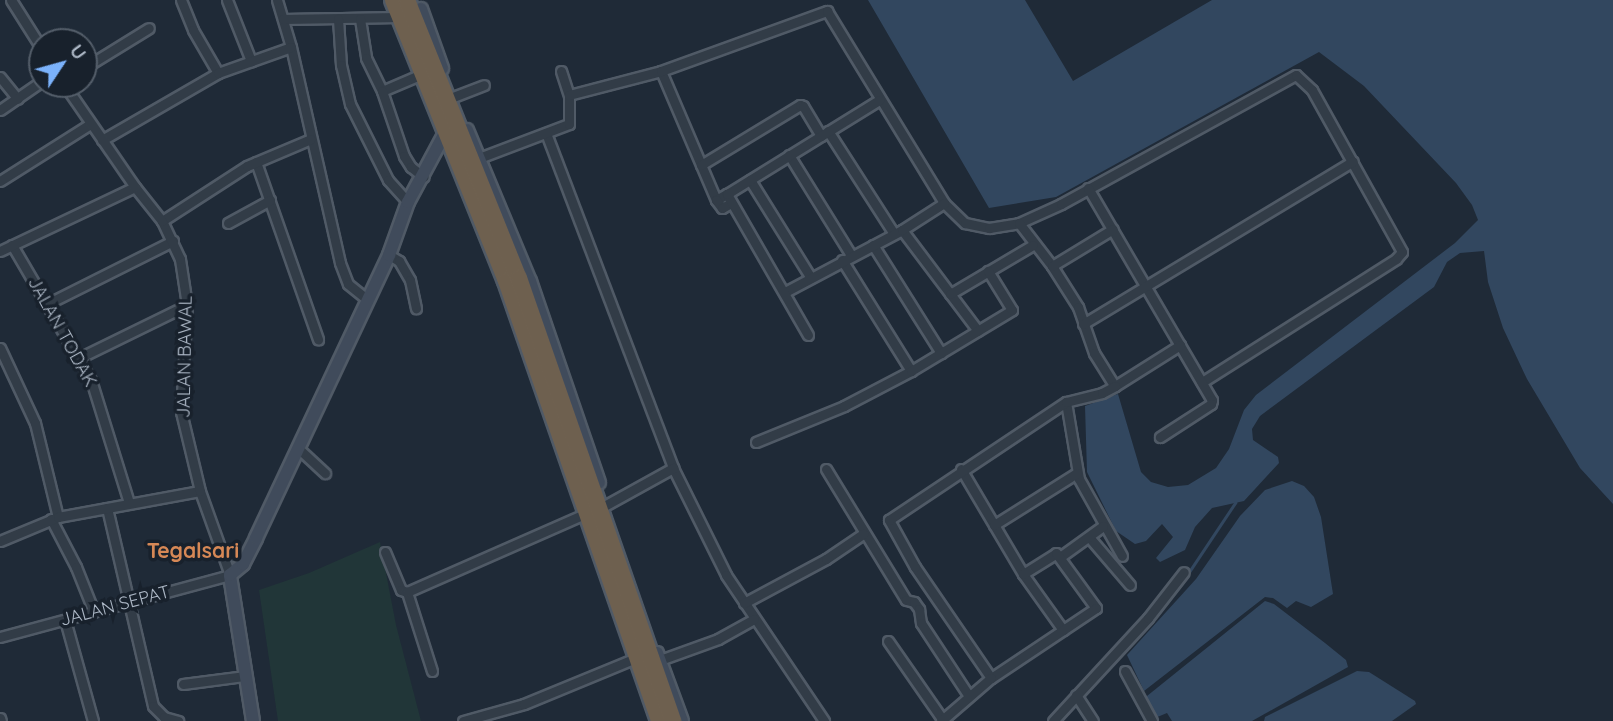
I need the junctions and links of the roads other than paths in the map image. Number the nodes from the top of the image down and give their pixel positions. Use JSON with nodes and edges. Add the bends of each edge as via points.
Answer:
{"nodes":[{"id":1,"x":11,"y":0,"type":"edge"},
{"id":2,"x":181,"y":0,"type":"edge"},
{"id":3,"x":227,"y":0,"type":"edge"},
{"id":4,"x":277,"y":0,"type":"edge"},
{"id":5,"x":393,"y":0,"type":"edge"},
{"id":6,"x":412,"y":8,"type":"edge"},
{"id":7,"x":283,"y":19,"type":"junction"},
{"id":8,"x":338,"y":19,"type":"junction"},
{"id":9,"x":360,"y":19,"type":"junction"},
{"id":10,"x":29,"y":28,"type":"edge"},
{"id":11,"x":149,"y":28,"type":"dead end"},
{"id":12,"x":290,"y":47,"type":"junction"},
{"id":13,"x":98,"y":59,"type":"edge"},
{"id":14,"x":250,"y":61,"type":"junction"},
{"id":15,"x":561,"y":71,"type":"dead end"},
{"id":16,"x":661,"y":71,"type":"junction"},
{"id":17,"x":218,"y":73,"type":"junction"},
{"id":18,"x":422,"y":74,"type":"junction"},
{"id":19,"x":0,"y":77,"type":"edge"},
{"id":20,"x":484,"y":85,"type":"dead end"},
{"id":21,"x":382,"y":91,"type":"junction"},
{"id":22,"x":28,"y":92,"type":"edge"},
{"id":23,"x":569,"y":95,"type":"junction"},
{"id":24,"x":453,"y":97,"type":"junction"},
{"id":25,"x":73,"y":98,"type":"edge"},
{"id":26,"x":18,"y":99,"type":"junction"},
{"id":27,"x":878,"y":100,"type":"junction"},
{"id":28,"x":0,"y":110,"type":"edge"},
{"id":29,"x":90,"y":124,"type":"junction"},
{"id":30,"x":545,"y":133,"type":"junction"},
{"id":31,"x":825,"y":133,"type":"junction"},
{"id":32,"x":444,"y":134,"type":"junction"},
{"id":33,"x":311,"y":139,"type":"junction"},
{"id":34,"x":102,"y":141,"type":"junction"},
{"id":35,"x":789,"y":155,"type":"junction"},
{"id":36,"x":480,"y":158,"type":"junction"},
{"id":37,"x":1353,"y":161,"type":"junction"},
{"id":38,"x":256,"y":162,"type":"junction"},
{"id":39,"x":701,"y":165,"type":"junction"},
{"id":40,"x":424,"y":177,"type":"junction"},
{"id":41,"x":750,"y":180,"type":"junction"},
{"id":42,"x":0,"y":181,"type":"edge"},
{"id":43,"x":135,"y":187,"type":"junction"},
{"id":44,"x":1088,"y":188,"type":"junction"},
{"id":45,"x":729,"y":199,"type":"junction"},
{"id":46,"x":270,"y":200,"type":"junction"},
{"id":47,"x":408,"y":202,"type":"junction"},
{"id":48,"x":944,"y":203,"type":"junction"},
{"id":49,"x":162,"y":220,"type":"junction"},
{"id":50,"x":228,"y":223,"type":"dead end"},
{"id":51,"x":1019,"y":223,"type":"junction"},
{"id":52,"x":1113,"y":229,"type":"junction"},
{"id":53,"x":898,"y":232,"type":"junction"},
{"id":54,"x":173,"y":242,"type":"junction"},
{"id":55,"x":12,"y":245,"type":"junction"},
{"id":56,"x":873,"y":245,"type":"junction"},
{"id":57,"x":1032,"y":245,"type":"junction"},
{"id":58,"x":0,"y":251,"type":"edge"},
{"id":59,"x":389,"y":255,"type":"junction"},
{"id":60,"x":846,"y":258,"type":"junction"},
{"id":61,"x":1052,"y":265,"type":"junction"},
{"id":62,"x":988,"y":271,"type":"junction"},
{"id":63,"x":811,"y":278,"type":"junction"},
{"id":64,"x":1147,"y":287,"type":"junction"},
{"id":65,"x":785,"y":292,"type":"junction"},
{"id":66,"x":950,"y":294,"type":"junction"},
{"id":67,"x":368,"y":300,"type":"junction"},
{"id":68,"x":47,"y":304,"type":"junction"},
{"id":69,"x":187,"y":305,"type":"junction"},
{"id":70,"x":416,"y":307,"type":"dead end"},
{"id":71,"x":1083,"y":324,"type":"junction"},
{"id":72,"x":978,"y":331,"type":"junction"},
{"id":73,"x":808,"y":335,"type":"dead end"},
{"id":74,"x":318,"y":339,"type":"dead end"},
{"id":75,"x":1180,"y":345,"type":"junction"},
{"id":76,"x":0,"y":348,"type":"edge"},
{"id":77,"x":941,"y":353,"type":"junction"},
{"id":78,"x":79,"y":358,"type":"junction"},
{"id":79,"x":911,"y":371,"type":"junction"},
{"id":80,"x":1202,"y":382,"type":"junction"},
{"id":81,"x":1115,"y":386,"type":"junction"},
{"id":82,"x":1066,"y":402,"type":"junction"},
{"id":83,"x":1160,"y":437,"type":"dead end"},
{"id":84,"x":756,"y":442,"type":"dead end"},
{"id":85,"x":298,"y":448,"type":"junction"},
{"id":86,"x":673,"y":468,"type":"junction"},
{"id":87,"x":826,"y":469,"type":"dead end"},
{"id":88,"x":961,"y":469,"type":"junction"},
{"id":89,"x":325,"y":473,"type":"dead end"},
{"id":90,"x":1077,"y":473,"type":"junction"},
{"id":91,"x":200,"y":491,"type":"junction"},
{"id":92,"x":129,"y":503,"type":"junction"},
{"id":93,"x":606,"y":505,"type":"junction"},
{"id":94,"x":107,"y":508,"type":"junction"},
{"id":95,"x":582,"y":516,"type":"junction"},
{"id":96,"x":55,"y":518,"type":"junction"},
{"id":97,"x":994,"y":525,"type":"junction"},
{"id":98,"x":1103,"y":526,"type":"junction"},
{"id":99,"x":863,"y":534,"type":"junction"},
{"id":100,"x":1088,"y":537,"type":"junction"},
{"id":101,"x":0,"y":541,"type":"edge"},
{"id":102,"x":385,"y":552,"type":"dead end"},
{"id":103,"x":1060,"y":557,"type":"junction"},
{"id":104,"x":1107,"y":559,"type":"junction"},
{"id":105,"x":1184,"y":572,"type":"dead end"},
{"id":106,"x":1023,"y":574,"type":"junction"},
{"id":107,"x":230,"y":575,"type":"junction"},
{"id":108,"x":1130,"y":585,"type":"dead end"},
{"id":109,"x":407,"y":592,"type":"junction"},
{"id":110,"x":128,"y":603,"type":"junction"},
{"id":111,"x":744,"y":603,"type":"junction"},
{"id":112,"x":94,"y":612,"type":"junction"},
{"id":113,"x":754,"y":619,"type":"junction"},
{"id":114,"x":65,"y":620,"type":"junction"},
{"id":115,"x":1063,"y":630,"type":"junction"},
{"id":116,"x":0,"y":637,"type":"edge"},
{"id":117,"x":888,"y":641,"type":"dead end"},
{"id":118,"x":631,"y":660,"type":"junction"},
{"id":119,"x":660,"y":660,"type":"junction"},
{"id":120,"x":432,"y":671,"type":"dead end"},
{"id":121,"x":1125,"y":671,"type":"dead end"},
{"id":122,"x":245,"y":676,"type":"junction"},
{"id":123,"x":991,"y":678,"type":"junction"},
{"id":124,"x":183,"y":684,"type":"dead end"},
{"id":125,"x":969,"y":696,"type":"junction"},
{"id":126,"x":1078,"y":698,"type":"junction"},
{"id":127,"x":942,"y":720,"type":"edge"},
{"id":128,"x":93,"y":721,"type":"edge"},
{"id":129,"x":178,"y":721,"type":"edge"},
{"id":130,"x":253,"y":721,"type":"edge"},
{"id":131,"x":463,"y":721,"type":"edge"},
{"id":132,"x":651,"y":721,"type":"edge"},
{"id":133,"x":659,"y":721,"type":"edge"},
{"id":134,"x":673,"y":721,"type":"edge"},
{"id":135,"x":682,"y":721,"type":"edge"},
{"id":136,"x":824,"y":721,"type":"edge"},
{"id":137,"x":1053,"y":721,"type":"edge"},
{"id":138,"x":1093,"y":721,"type":"edge"},
{"id":139,"x":1152,"y":721,"type":"edge"}],
"edges":[{"from":1,"to":10,"type":"street"},
{"from":2,"to":17,"type":"street"},
{"from":3,"to":14,"type":"street"},
{"from":4,"to":7,"type":"street"},
{"from":5,"to":6,"type":"highway"},
{"from":6,"to":9,"type":"street"},
{"from":6,"to":18,"type":"highway"},
{"from":6,"to":24,"type":"street"},
{"from":6,"to":134,"type":"highway","via":[[519,278]]},
{"from":7,"to":8,"type":"street"},
{"from":7,"to":12,"type":"street"},
{"from":8,"to":9,"type":"street"},
{"from":8,"to":47,"type":"street","via":[[350,104],[388,180]]},
{"from":9,"to":21,"type":"street","via":[[366,58]]},
{"from":11,"to":13,"type":"street"},
{"from":12,"to":14,"type":"street"},
{"from":12,"to":33,"type":"street"},
{"from":14,"to":17,"type":"street"},
{"from":15,"to":23,"type":"street"},
{"from":16,"to":23,"type":"street"},
{"from":16,"to":27,"type":"street","via":[[827,11]]},
{"from":16,"to":39,"type":"street"},
{"from":17,"to":34,"type":"street"},
{"from":18,"to":21,"type":"street"},
{"from":18,"to":32,"type":"highway"},
{"from":19,"to":26,"type":"street"},
{"from":20,"to":24,"type":"street"},
{"from":21,"to":40,"type":"street","via":[[404,156]]},
{"from":22,"to":26,"type":"street"},
{"from":23,"to":30,"type":"street","via":[[572,120]]},
{"from":24,"to":36,"type":"street"},
{"from":25,"to":29,"type":"street","name":"JALAN BAWAL"},
{"from":26,"to":28,"type":"street"},
{"from":27,"to":31,"type":"street"},
{"from":27,"to":48,"type":"street"},
{"from":29,"to":34,"type":"street","name":"JALAN BAWAL"},
{"from":29,"to":42,"type":"street"},
{"from":30,"to":36,"type":"street"},
{"from":30,"to":86,"type":"street"},
{"from":31,"to":35,"type":"street"},
{"from":31,"to":39,"type":"street","via":[[800,105]]},
{"from":31,"to":53,"type":"street"},
{"from":32,"to":40,"type":"street"},
{"from":32,"to":95,"type":"street"},
{"from":32,"to":133,"type":"highway","via":[[534,358]]},
{"from":33,"to":38,"type":"street"},
{"from":33,"to":67,"type":"street","via":[[344,274],[354,292]]},
{"from":34,"to":43,"type":"street","name":"JALAN BAWAL"},
{"from":35,"to":41,"type":"street"},
{"from":35,"to":60,"type":"street"},
{"from":36,"to":93,"type":"street","via":[[530,281]]},
{"from":37,"to":44,"type":"street","via":[[1312,90],[1296,75]]},
{"from":37,"to":64,"type":"street"},
{"from":37,"to":80,"type":"street","via":[[1399,245],[1400,256]]},
{"from":38,"to":46,"type":"street"},
{"from":38,"to":49,"type":"street"},
{"from":39,"to":45,"type":"street","via":[[716,200]]},
{"from":40,"to":47,"type":"street"},
{"from":41,"to":45,"type":"street"},
{"from":41,"to":63,"type":"street"},
{"from":43,"to":49,"type":"street","name":"JALAN BAWAL"},
{"from":43,"to":55,"type":"street"},
{"from":44,"to":51,"type":"street"},
{"from":44,"to":52,"type":"street"},
{"from":45,"to":65,"type":"street"},
{"from":46,"to":50,"type":"street"},
{"from":46,"to":74,"type":"street"},
{"from":47,"to":59,"type":"street"},
{"from":48,"to":51,"type":"street","via":[[972,226]]},
{"from":48,"to":53,"type":"street"},
{"from":49,"to":54,"type":"street","name":"JALAN BAWAL"},
{"from":51,"to":57,"type":"street"},
{"from":52,"to":61,"type":"street"},
{"from":52,"to":64,"type":"street"},
{"from":53,"to":56,"type":"street"},
{"from":53,"to":66,"type":"street"},
{"from":54,"to":68,"type":"street"},
{"from":54,"to":69,"type":"street","name":"JALAN BAWAL"},
{"from":55,"to":58,"type":"street"},
{"from":55,"to":68,"type":"street","name":"JALAN TODAK"},
{"from":56,"to":60,"type":"street"},
{"from":56,"to":77,"type":"street"},
{"from":57,"to":61,"type":"street"},
{"from":57,"to":62,"type":"street"},
{"from":59,"to":67,"type":"street"},
{"from":59,"to":70,"type":"street","via":[[399,261],[410,280]]},
{"from":60,"to":63,"type":"street"},
{"from":60,"to":79,"type":"street"},
{"from":61,"to":71,"type":"street"},
{"from":62,"to":66,"type":"street"},
{"from":62,"to":72,"type":"street","via":[[1013,309]]},
{"from":63,"to":65,"type":"street"},
{"from":64,"to":71,"type":"street"},
{"from":64,"to":75,"type":"street"},
{"from":65,"to":73,"type":"street"},
{"from":66,"to":72,"type":"street"},
{"from":67,"to":85,"type":"street"},
{"from":68,"to":78,"type":"street","name":"JALAN TODAK"},
{"from":69,"to":78,"type":"street"},
{"from":69,"to":91,"type":"street","name":"JALAN BAWAL","via":[[181,412]]},
{"from":71,"to":81,"type":"street","via":[[1094,353]]},
{"from":72,"to":77,"type":"street"},
{"from":75,"to":80,"type":"street"},
{"from":75,"to":81,"type":"street"},
{"from":76,"to":96,"type":"street","via":[[35,423]]},
{"from":77,"to":79,"type":"street"},
{"from":78,"to":92,"type":"street","name":"JALAN TODAK","via":[[97,395]]},
{"from":79,"to":84,"type":"street","via":[[844,406]]},
{"from":80,"to":83,"type":"street","via":[[1212,402]]},
{"from":81,"to":82,"type":"street"},
{"from":82,"to":88,"type":"street"},
{"from":82,"to":90,"type":"street"},
{"from":85,"to":89,"type":"street"},
{"from":85,"to":107,"type":"street","via":[[243,564]]},
{"from":86,"to":93,"type":"street"},
{"from":86,"to":111,"type":"street"},
{"from":87,"to":99,"type":"street"},
{"from":88,"to":97,"type":"street"},
{"from":88,"to":123,"type":"street","via":[[889,520]]},
{"from":90,"to":97,"type":"street"},
{"from":90,"to":98,"type":"street"},
{"from":91,"to":92,"type":"street"},
{"from":91,"to":107,"type":"street","name":"JALAN BAWAL"},
{"from":92,"to":94,"type":"street"},
{"from":93,"to":119,"type":"street"},
{"from":94,"to":96,"type":"street"},
{"from":94,"to":110,"type":"street"},
{"from":95,"to":109,"type":"street"},
{"from":95,"to":118,"type":"street"},
{"from":96,"to":101,"type":"street"},
{"from":96,"to":112,"type":"street"},
{"from":97,"to":106,"type":"street"},
{"from":98,"to":100,"type":"street"},
{"from":98,"to":104,"type":"street","via":[[1120,551]]},
{"from":99,"to":111,"type":"street"},
{"from":99,"to":125,"type":"street","via":[[906,600],[919,609],[921,623]]},
{"from":100,"to":103,"type":"street"},
{"from":100,"to":104,"type":"street"},
{"from":102,"to":109,"type":"street","via":[[401,590]]},
{"from":103,"to":106,"type":"street","via":[[1056,553]]},
{"from":103,"to":115,"type":"street","via":[[1096,608]]},
{"from":104,"to":108,"type":"street"},
{"from":105,"to":126,"type":"street"},
{"from":106,"to":115,"type":"street"},
{"from":107,"to":110,"type":"street","name":"JALAN SEPAT"},
{"from":107,"to":122,"type":"street"},
{"from":109,"to":120,"type":"street"},
{"from":110,"to":112,"type":"street","name":"JALAN SEPAT"},
{"from":110,"to":129,"type":"street","via":[[153,706],[164,717]]},
{"from":111,"to":113,"type":"street"},
{"from":112,"to":114,"type":"street","name":"JALAN SEPAT"},
{"from":113,"to":119,"type":"street","via":[[718,639]]},
{"from":113,"to":136,"type":"street"},
{"from":114,"to":116,"type":"street","name":"JALAN SEPAT"},
{"from":114,"to":128,"type":"street"},
{"from":115,"to":123,"type":"street"},
{"from":117,"to":127,"type":"street"},
{"from":118,"to":131,"type":"street","via":[[524,704]]},
{"from":118,"to":132,"type":"street"},
{"from":119,"to":135,"type":"street"},
{"from":121,"to":139,"type":"street"},
{"from":122,"to":124,"type":"street"},
{"from":122,"to":130,"type":"street"},
{"from":123,"to":125,"type":"street"},
{"from":125,"to":127,"type":"street"},
{"from":126,"to":137,"type":"street"},
{"from":126,"to":138,"type":"street"}]}
